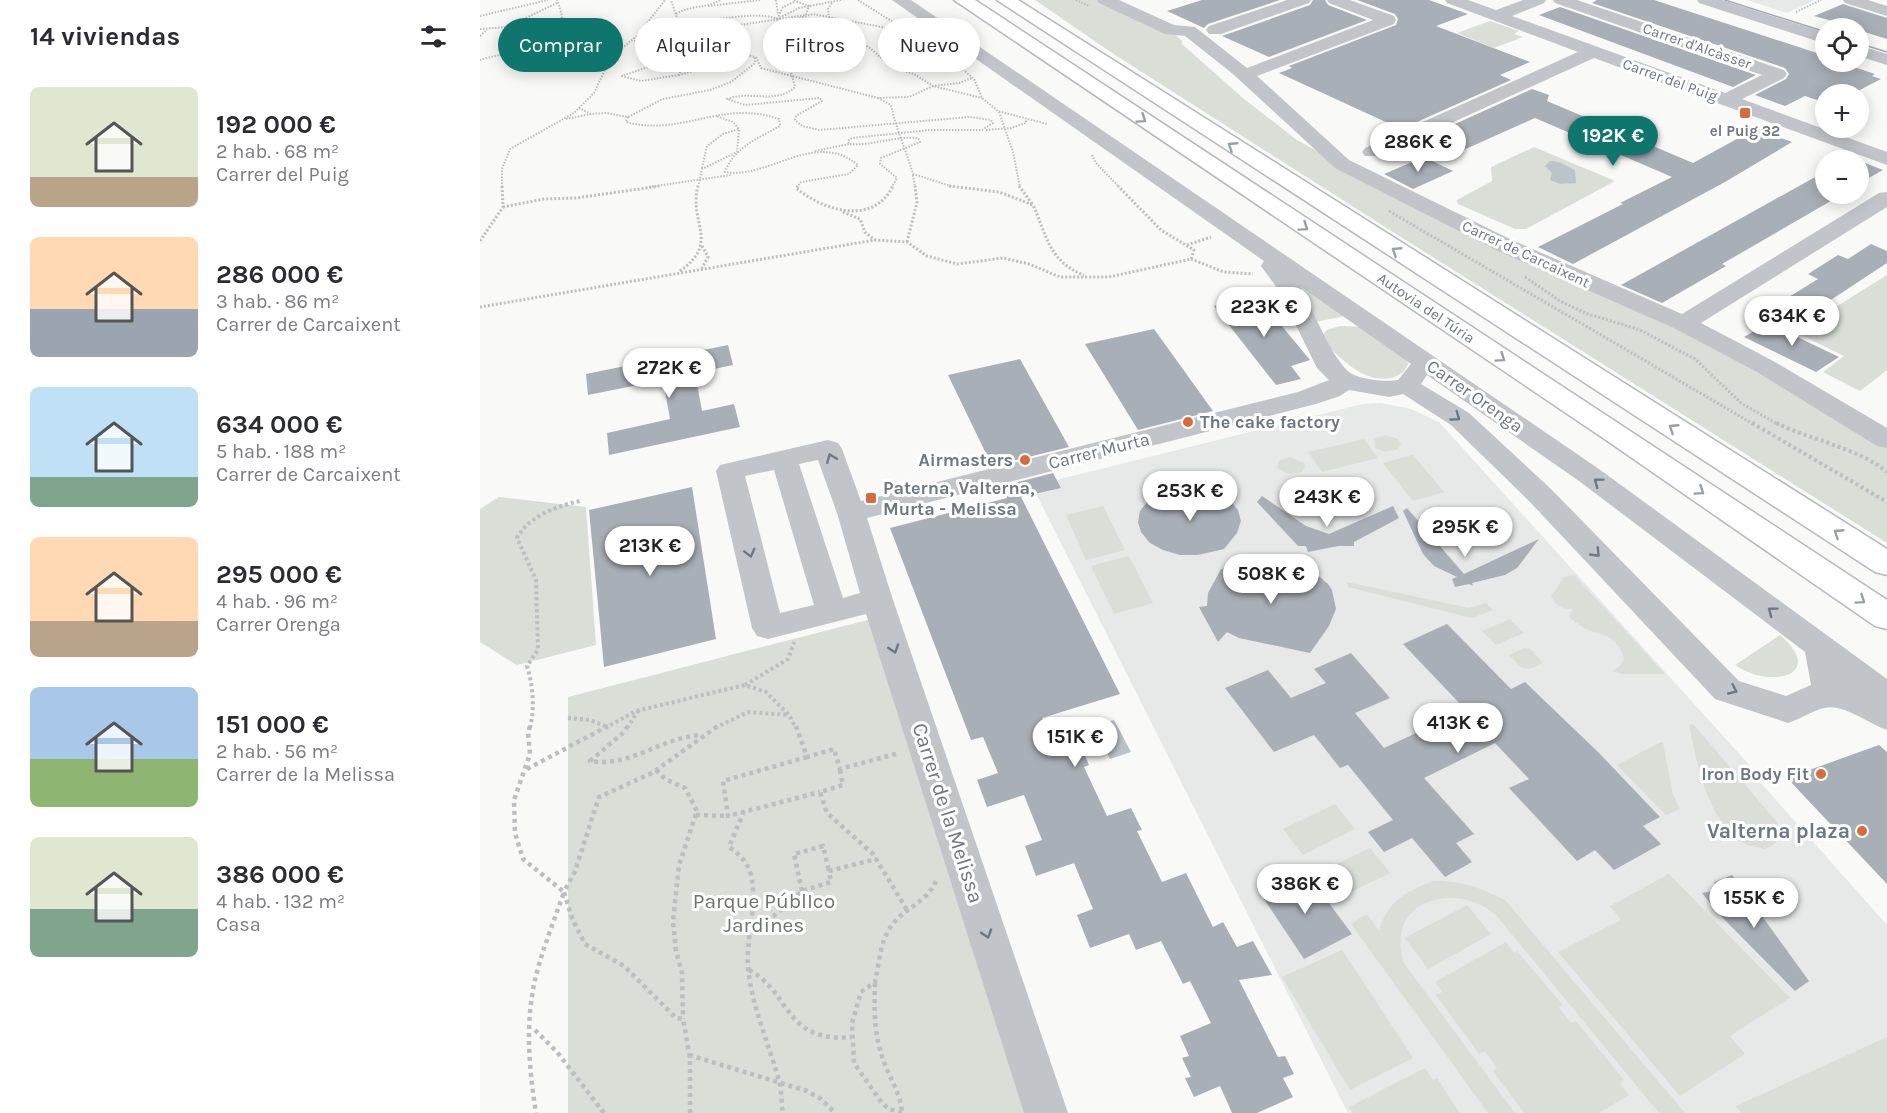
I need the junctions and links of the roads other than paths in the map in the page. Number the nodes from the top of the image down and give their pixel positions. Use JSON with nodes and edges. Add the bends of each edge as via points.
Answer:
{"nodes":[{"id":1,"x":900,"y":0,"type":"edge"},
{"id":2,"x":963,"y":0,"type":"edge"},
{"id":3,"x":1006,"y":0,"type":"edge"},
{"id":4,"x":1105,"y":0,"type":"edge"},
{"id":5,"x":1268,"y":0,"type":"edge"},
{"id":6,"x":1303,"y":0,"type":"edge"},
{"id":7,"x":1335,"y":0,"type":"edge"},
{"id":8,"x":1454,"y":0,"type":"edge"},
{"id":9,"x":1538,"y":0,"type":"edge"},
{"id":10,"x":1561,"y":0,"type":"edge"},
{"id":11,"x":1706,"y":0,"type":"edge"},
{"id":12,"x":1851,"y":0,"type":"edge"},
{"id":13,"x":1887,"y":11,"type":"edge"},
{"id":14,"x":1496,"y":16,"type":"junction"},
{"id":15,"x":1233,"y":18,"type":"junction"},
{"id":16,"x":1215,"y":30,"type":"dead end"},
{"id":17,"x":1189,"y":31,"type":"junction"},
{"id":18,"x":1815,"y":35,"type":"edge"},
{"id":19,"x":1592,"y":52,"type":"junction"},
{"id":20,"x":1869,"y":54,"type":"edge"},
{"id":21,"x":1887,"y":60,"type":"edge"},
{"id":22,"x":1244,"y":75,"type":"junction"},
{"id":23,"x":1726,"y":100,"type":"junction"},
{"id":24,"x":1372,"y":152,"type":"dead end"},
{"id":25,"x":1887,"y":159,"type":"edge"},
{"id":26,"x":1887,"y":198,"type":"edge"},
{"id":27,"x":1257,"y":248,"type":"junction"},
{"id":28,"x":1683,"y":323,"type":"junction"},
{"id":29,"x":1373,"y":327,"type":"junction"},
{"id":30,"x":1314,"y":333,"type":"junction"},
{"id":31,"x":1418,"y":357,"type":"junction"},
{"id":32,"x":1407,"y":386,"type":"junction"},
{"id":33,"x":1341,"y":393,"type":"junction"},
{"id":34,"x":1887,"y":441,"type":"edge"},
{"id":35,"x":784,"y":459,"type":"junction"},
{"id":36,"x":851,"y":513,"type":"junction"},
{"id":37,"x":1887,"y":564,"type":"edge"},
{"id":38,"x":877,"y":600,"type":"junction"},
{"id":39,"x":832,"y":611,"type":"junction"},
{"id":40,"x":1887,"y":617,"type":"edge"},
{"id":41,"x":1819,"y":646,"type":"junction"},
{"id":42,"x":1823,"y":694,"type":"junction"},
{"id":43,"x":1887,"y":697,"type":"edge"},
{"id":44,"x":1887,"y":717,"type":"edge"},
{"id":45,"x":1046,"y":1113,"type":"edge"}],
"edges":[{"from":1,"to":27,"type":"street","name":"Carrer Orenga"},
{"from":2,"to":40,"type":"highway","name":"Autovia del Túria","one_way":true},
{"from":37,"to":3,"type":"highway","name":"Autovia del Túria","one_way":true},
{"from":4,"to":17,"type":"street","name":"Carrer de Carcaixent","via":[[1171,30]]},
{"from":5,"to":15,"type":"street"},
{"from":6,"to":15,"type":"street"},
{"from":7,"to":22,"type":"street","via":[[1388,20]]},
{"from":8,"to":14,"type":"street","name":"Carrer del Puig"},
{"from":9,"to":14,"type":"street"},
{"from":10,"to":23,"type":"street","name":"Carrer d'Alcàsser","via":[[1778,74]]},
{"from":11,"to":18,"type":"street"},
{"from":12,"to":13,"type":"street"},
{"from":14,"to":19,"type":"street","name":"Carrer del Puig"},
{"from":15,"to":16,"type":"street"},
{"from":15,"to":17,"type":"street"},
{"from":17,"to":22,"type":"street","name":"Carrer de Carcaixent"},
{"from":19,"to":23,"type":"street","name":"Carrer del Puig"},
{"from":19,"to":24,"type":"street"},
{"from":20,"to":21,"type":"street"},
{"from":22,"to":28,"type":"street","name":"Carrer de Carcaixent","via":[[1342,164],[1504,245]]},
{"from":23,"to":25,"type":"street","name":"Carrer del Puig"},
{"from":26,"to":28,"type":"street"},
{"from":27,"to":29,"type":"street","name":"Carrer Orenga"},
{"from":27,"to":30,"type":"street","via":[[1289,288]]},
{"from":28,"to":34,"type":"street","name":"Carrer de Carcaixent","via":[[1766,367]]},
{"from":29,"to":30,"type":"street","via":[[1341,321]]},
{"from":29,"to":31,"type":"street","name":"Carrer Orenga"},
{"from":30,"to":33,"type":"street"},
{"from":31,"to":32,"type":"street","via":[[1417,373]]},
{"from":41,"to":31,"type":"street","name":"Carrer Orenga","one_way":true,"via":[[1589,475]]},
{"from":32,"to":33,"type":"street"},
{"from":32,"to":42,"type":"street","name":"Carrer Orenga","one_way":true,"via":[[1460,419],[1540,495],[1727,690],[1788,710]]},
{"from":33,"to":36,"type":"street","name":"Carrer Murta","via":[[1307,399],[1151,448]]},
{"from":36,"to":35,"type":"street","name":"Carrer de la Melissa","one_way":true,"via":[[828,449]]},
{"from":35,"to":39,"type":"street"},
{"from":35,"to":39,"type":"street","one_way":true,"via":[[730,471],[768,628]]},
{"from":36,"to":38,"type":"street","name":"Carrer de la Melissa"},
{"from":38,"to":39,"type":"street"},
{"from":38,"to":45,"type":"street","name":"Carrer de la Melissa","one_way":true},
{"from":41,"to":42,"type":"street","via":[[1829,683]]},
{"from":41,"to":43,"type":"street","name":"Carrer Orenga"},
{"from":42,"to":44,"type":"street","via":[[1861,702]]}]}
